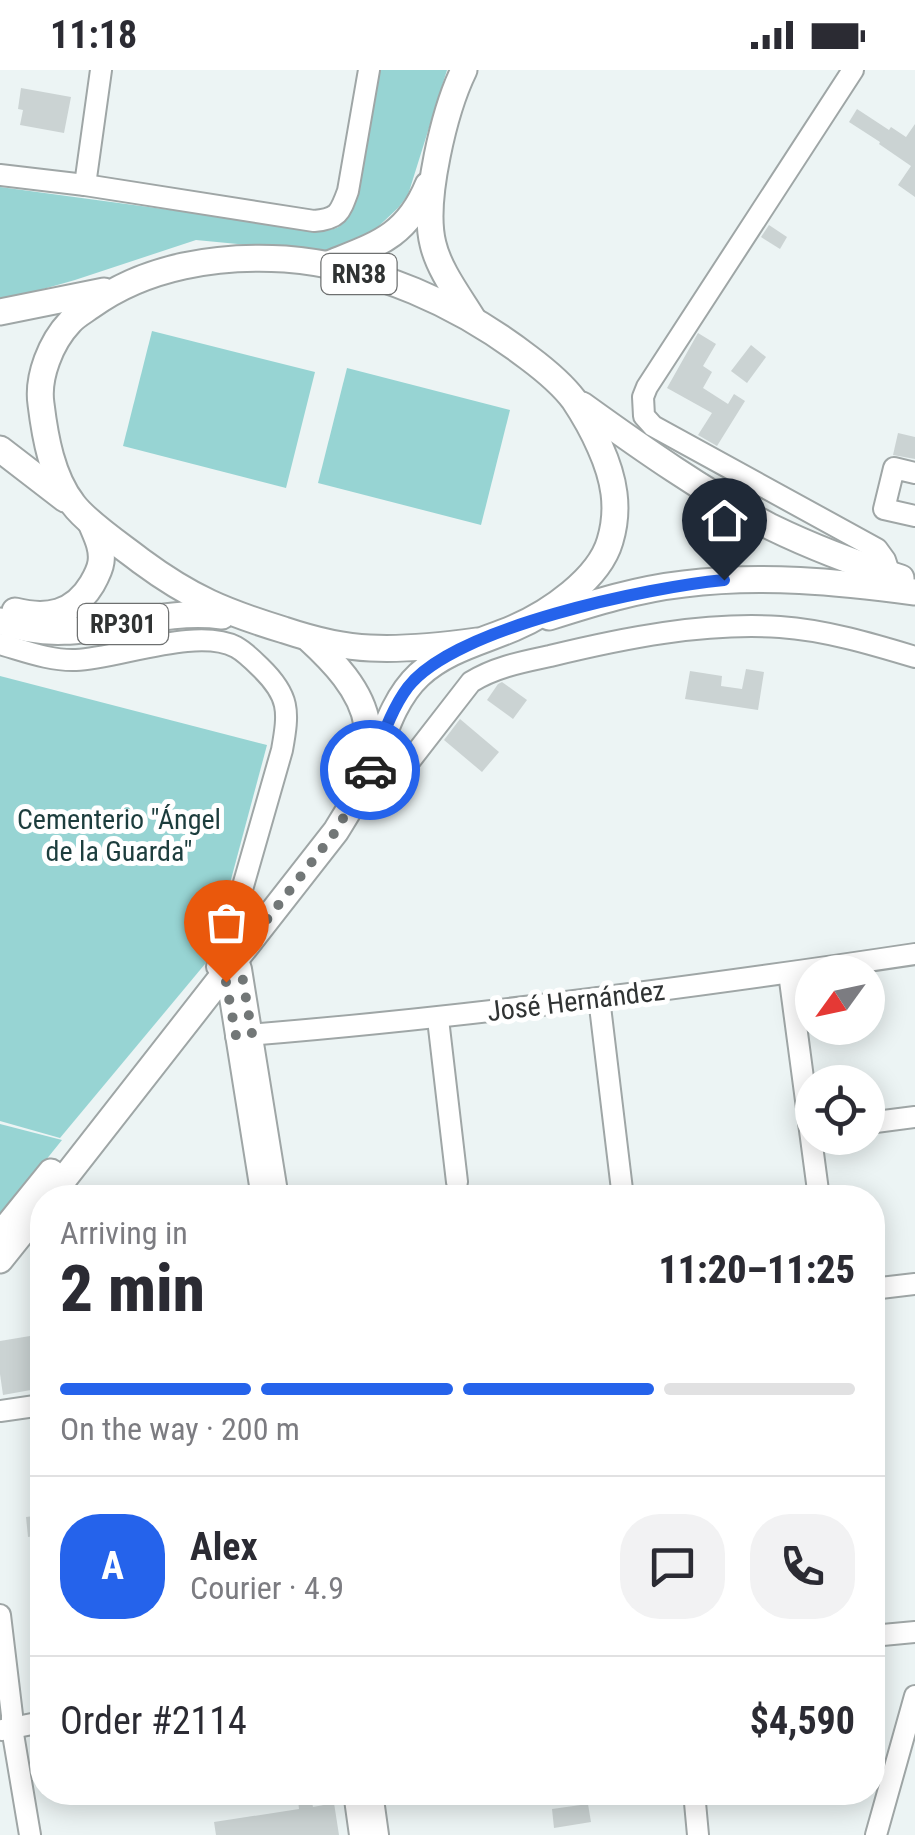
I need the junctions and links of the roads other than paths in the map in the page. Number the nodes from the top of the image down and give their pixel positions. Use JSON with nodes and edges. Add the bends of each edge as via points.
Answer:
{"nodes":[{"id":1,"x":101,"y":70,"type":"edge"},
{"id":2,"x":368,"y":70,"type":"edge"},
{"id":3,"x":464,"y":70,"type":"edge"},
{"id":4,"x":852,"y":70,"type":"edge"},
{"id":5,"x":436,"y":166,"type":"junction"},
{"id":6,"x":0,"y":174,"type":"edge"},
{"id":7,"x":85,"y":185,"type":"junction"},
{"id":8,"x":326,"y":265,"type":"junction"},
{"id":9,"x":114,"y":290,"type":"junction"},
{"id":10,"x":0,"y":312,"type":"edge"},
{"id":11,"x":472,"y":319,"type":"junction"},
{"id":12,"x":572,"y":398,"type":"junction"},
{"id":13,"x":0,"y":449,"type":"edge"},
{"id":14,"x":915,"y":473,"type":"edge"},
{"id":15,"x":81,"y":512,"type":"junction"},
{"id":16,"x":915,"y":516,"type":"edge"},
{"id":17,"x":890,"y":575,"type":"junction"},
{"id":18,"x":915,"y":583,"type":"edge"},
{"id":19,"x":915,"y":592,"type":"edge"},
{"id":20,"x":0,"y":607,"type":"edge"},
{"id":21,"x":248,"y":619,"type":"junction"},
{"id":22,"x":0,"y":621,"type":"edge"},
{"id":23,"x":516,"y":627,"type":"junction"},
{"id":24,"x":308,"y":638,"type":"junction"},
{"id":25,"x":476,"y":641,"type":"junction"},
{"id":26,"x":0,"y":644,"type":"edge"},
{"id":27,"x":915,"y":657,"type":"edge"},
{"id":28,"x":367,"y":761,"type":"junction"},
{"id":29,"x":351,"y":807,"type":"junction"},
{"id":30,"x":915,"y":954,"type":"edge"},
{"id":31,"x":226,"y":961,"type":"junction"},
{"id":32,"x":789,"y":973,"type":"junction"},
{"id":33,"x":599,"y":998,"type":"junction"},
{"id":34,"x":438,"y":1018,"type":"junction"},
{"id":35,"x":244,"y":1035,"type":"junction"},
{"id":36,"x":802,"y":1065,"type":"edge"},
{"id":37,"x":915,"y":1117,"type":"edge"},
{"id":38,"x":885,"y":1120,"type":"edge"},
{"id":39,"x":814,"y":1155,"type":"edge"},
{"id":40,"x":458,"y":1182,"type":"dead end"},
{"id":41,"x":42,"y":1185,"type":"edge"},
{"id":42,"x":59,"y":1185,"type":"edge"},
{"id":43,"x":261,"y":1185,"type":"edge"},
{"id":44,"x":275,"y":1185,"type":"edge"},
{"id":45,"x":622,"y":1185,"type":"edge"},
{"id":46,"x":817,"y":1185,"type":"edge"},
{"id":47,"x":30,"y":1199,"type":"edge"},
{"id":48,"x":30,"y":1221,"type":"edge"},
{"id":49,"x":0,"y":1236,"type":"edge"},
{"id":50,"x":0,"y":1260,"type":"edge"},
{"id":51,"x":915,"y":1284,"type":"edge"},
{"id":52,"x":885,"y":1287,"type":"edge"},
{"id":53,"x":30,"y":1406,"type":"edge"},
{"id":54,"x":0,"y":1410,"type":"edge"},
{"id":55,"x":0,"y":1615,"type":"edge"},
{"id":56,"x":915,"y":1632,"type":"edge"},
{"id":57,"x":885,"y":1635,"type":"edge"},
{"id":58,"x":915,"y":1696,"type":"edge"},
{"id":59,"x":6,"y":1722,"type":"edge"},
{"id":60,"x":885,"y":1803,"type":"edge"},
{"id":61,"x":356,"y":1805,"type":"edge"},
{"id":62,"x":374,"y":1805,"type":"edge"},
{"id":63,"x":695,"y":1805,"type":"edge"},
{"id":64,"x":884,"y":1805,"type":"edge"},
{"id":65,"x":30,"y":1835,"type":"edge"},
{"id":66,"x":360,"y":1835,"type":"edge"},
{"id":67,"x":378,"y":1835,"type":"edge"},
{"id":68,"x":698,"y":1835,"type":"edge"},
{"id":69,"x":876,"y":1835,"type":"edge"}],
"edges":[{"from":1,"to":7,"type":"street"},
{"from":2,"to":7,"type":"street","via":[[348,191],[331,219]]},
{"from":3,"to":5,"type":"main road"},
{"from":4,"to":17,"type":"street","via":[[647,387],[644,416],[877,549]]},
{"from":5,"to":8,"type":"main road","via":[[420,206],[393,236]]},
{"from":5,"to":11,"type":"main road","via":[[432,244]]},
{"from":6,"to":7,"type":"street"},
{"from":8,"to":9,"type":"main road","number":"RN38","via":[[208,262]]},
{"from":8,"to":11,"type":"main road","number":"RN38","via":[[392,282]]},
{"from":9,"to":10,"type":"main road","number":"RN38"},
{"from":9,"to":15,"type":"main road","number":"RN38","via":[[70,322],[39,390],[50,455]]},
{"from":11,"to":12,"type":"main road","number":"RN38"},
{"from":12,"to":17,"type":"main road","number":"RN38","via":[[696,484],[772,527]]},
{"from":12,"to":23,"type":"main road","number":"RN38","via":[[610,469],[616,494],[610,546],[560,602]]},
{"from":13,"to":15,"type":"main road","number":"RN38"},
{"from":14,"to":16,"type":"street","via":[[894,468],[884,509]]},
{"from":15,"to":20,"type":"main road","number":"RP301","via":[[102,560],[86,594],[56,614]]},
{"from":15,"to":21,"type":"main road","number":"RN38","via":[[173,585]]},
{"from":17,"to":18,"type":"main road","number":"RN38"},
{"from":19,"to":23,"type":"main road","number":"RN38","via":[[757,578],[710,581],[635,593]]},
{"from":21,"to":22,"type":"main road","number":"RP301","via":[[188,614],[63,633]]},
{"from":21,"to":24,"type":"main road","number":"RN38"},
{"from":23,"to":25,"type":"main road","number":"RN38"},
{"from":24,"to":25,"type":"main road","number":"RN38","via":[[364,648]]},
{"from":24,"to":28,"type":"main road","via":[[362,707]]},
{"from":25,"to":28,"type":"main road","via":[[436,662],[408,688]]},
{"from":26,"to":31,"type":"street","via":[[77,660],[217,642],[235,646],[280,687],[287,722],[282,750]]},
{"from":27,"to":29,"type":"street","via":[[784,627],[741,626],[603,643],[508,666],[470,682],[388,789],[368,806]]},
{"from":28,"to":29,"type":"main road"},
{"from":28,"to":31,"type":"main road"},
{"from":29,"to":31,"type":"main road"},
{"from":30,"to":32,"type":"street","name":"José Hernández"},
{"from":31,"to":35,"type":"street"},
{"from":31,"to":41,"type":"main road"},
{"from":31,"to":42,"type":"main road"},
{"from":32,"to":33,"type":"street","name":"José Hernández"},
{"from":32,"to":36,"type":"street"},
{"from":33,"to":34,"type":"street","name":"José Hernández"},
{"from":33,"to":45,"type":"street"},
{"from":34,"to":35,"type":"street","name":"José Hernández"},
{"from":34,"to":40,"type":"street"},
{"from":35,"to":43,"type":"street"},
{"from":35,"to":44,"type":"street"},
{"from":37,"to":38,"type":"street"},
{"from":39,"to":46,"type":"street"},
{"from":47,"to":49,"type":"main road"},
{"from":48,"to":50,"type":"main road"},
{"from":51,"to":52,"type":"street"},
{"from":53,"to":54,"type":"street"},
{"from":55,"to":59,"type":"street"},
{"from":56,"to":57,"type":"street"},
{"from":58,"to":60,"type":"street"},
{"from":59,"to":65,"type":"street"},
{"from":61,"to":66,"type":"street"},
{"from":62,"to":67,"type":"street"},
{"from":63,"to":68,"type":"street"},
{"from":64,"to":69,"type":"street"}]}
